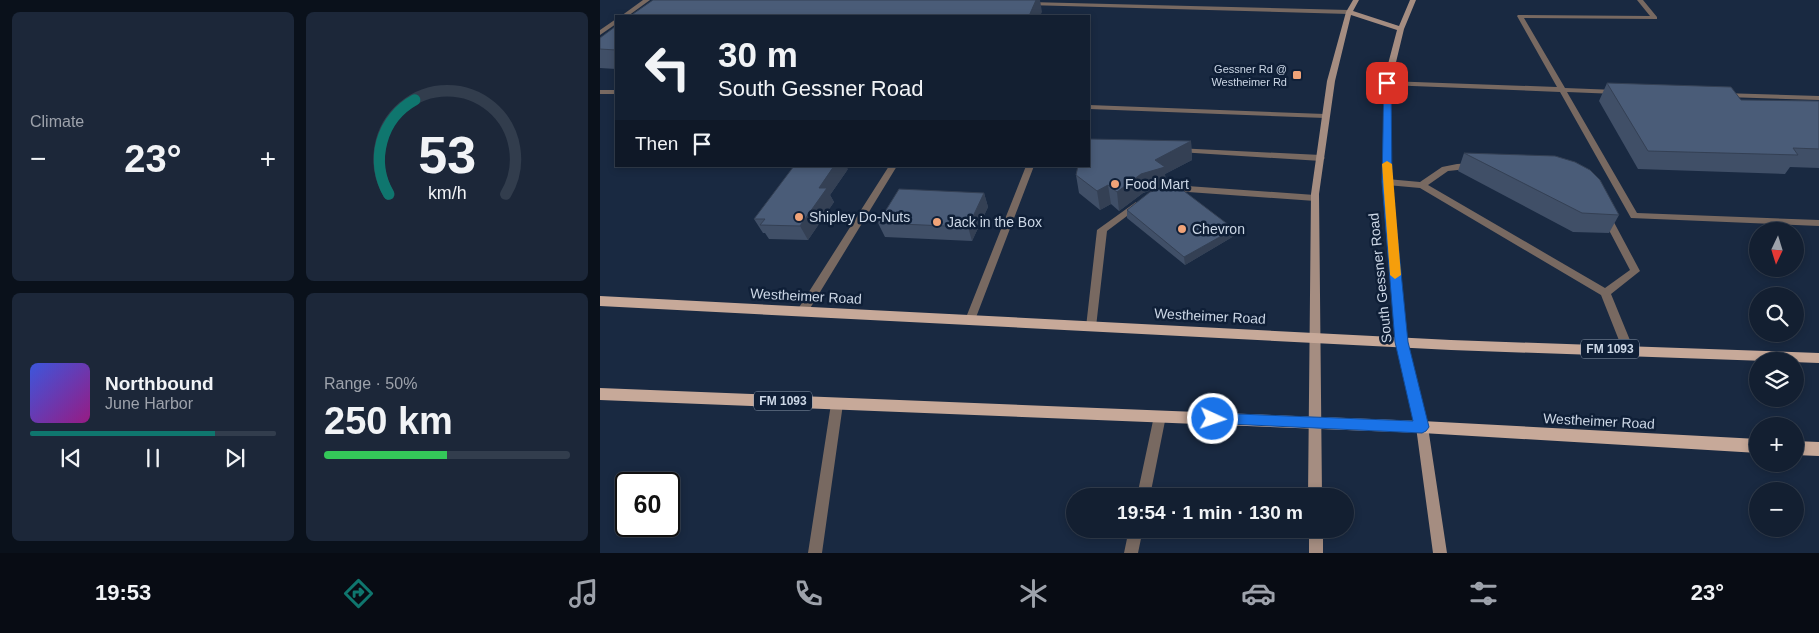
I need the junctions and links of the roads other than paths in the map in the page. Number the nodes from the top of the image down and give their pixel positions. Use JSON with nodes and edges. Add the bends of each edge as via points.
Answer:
{"nodes":[{"id":1,"x":646,"y":0,"type":"edge"},
{"id":2,"x":1356,"y":0,"type":"edge"},
{"id":3,"x":1413,"y":0,"type":"edge"},
{"id":4,"x":1640,"y":0,"type":"edge"},
{"id":5,"x":1018,"y":4,"type":"edge"},
{"id":6,"x":1349,"y":12,"type":"junction"},
{"id":7,"x":625,"y":15,"type":"edge"},
{"id":8,"x":615,"y":23,"type":"edge"},
{"id":9,"x":1401,"y":29,"type":"junction"},
{"id":10,"x":600,"y":33,"type":"edge"},
{"id":11,"x":1387,"y":83,"type":"junction"},
{"id":12,"x":1562,"y":90,"type":"junction"},
{"id":13,"x":600,"y":92,"type":"edge"},
{"id":14,"x":615,"y":92,"type":"edge"},
{"id":15,"x":1621,"y":92,"type":"edge"},
{"id":16,"x":1720,"y":95,"type":"edge"},
{"id":17,"x":1819,"y":98,"type":"edge"},
{"id":18,"x":1090,"y":107,"type":"edge"},
{"id":19,"x":1326,"y":116,"type":"junction"},
{"id":20,"x":1166,"y":149,"type":"edge"},
{"id":21,"x":1320,"y":158,"type":"junction"},
{"id":22,"x":1484,"y":166,"type":"edge"},
{"id":23,"x":893,"y":167,"type":"edge"},
{"id":24,"x":1030,"y":167,"type":"edge"},
{"id":25,"x":1387,"y":182,"type":"junction"},
{"id":26,"x":1422,"y":185,"type":"junction"},
{"id":27,"x":1315,"y":198,"type":"junction"},
{"id":28,"x":1601,"y":206,"type":"edge"},
{"id":29,"x":1819,"y":223,"type":"edge"},
{"id":30,"x":1605,"y":292,"type":"junction"},
{"id":31,"x":600,"y":301,"type":"edge"},
{"id":32,"x":620,"y":302,"type":"junction"},
{"id":33,"x":600,"y":308,"type":"edge"},
{"id":34,"x":802,"y":312,"type":"junction"},
{"id":35,"x":970,"y":320,"type":"junction"},
{"id":36,"x":1091,"y":327,"type":"junction"},
{"id":37,"x":1316,"y":338,"type":"junction"},
{"id":38,"x":1402,"y":342,"type":"junction"},
{"id":39,"x":1628,"y":350,"type":"junction"},
{"id":40,"x":1819,"y":358,"type":"edge"},
{"id":41,"x":600,"y":394,"type":"edge"},
{"id":42,"x":837,"y":404,"type":"junction"},
{"id":43,"x":1160,"y":416,"type":"junction"},
{"id":44,"x":1314,"y":423,"type":"junction"},
{"id":45,"x":1422,"y":427,"type":"junction"},
{"id":46,"x":1749,"y":445,"type":"edge"},
{"id":47,"x":1804,"y":448,"type":"edge"},
{"id":48,"x":1819,"y":449,"type":"edge"},
{"id":49,"x":1145,"y":488,"type":"edge"},
{"id":50,"x":1315,"y":488,"type":"edge"},
{"id":51,"x":1134,"y":538,"type":"edge"},
{"id":52,"x":1316,"y":538,"type":"edge"},
{"id":53,"x":815,"y":553,"type":"edge"},
{"id":54,"x":1131,"y":553,"type":"edge"},
{"id":55,"x":1316,"y":553,"type":"edge"},
{"id":56,"x":1440,"y":553,"type":"edge"}],
"edges":[{"from":1,"to":7,"type":"lane"},
{"from":2,"to":6,"type":"main road"},
{"from":3,"to":9,"type":"main road","name":"South Gessner Road"},
{"from":4,"to":12,"type":"lane","via":[[1656,18],[1520,16]]},
{"from":5,"to":6,"type":"lane"},
{"from":6,"to":9,"type":"main road"},
{"from":6,"to":19,"type":"main road","via":[[1331,80]]},
{"from":8,"to":10,"type":"lane"},
{"from":9,"to":11,"type":"main road","name":"South Gessner Road"},
{"from":11,"to":12,"type":"lane"},
{"from":11,"to":25,"type":"main road","name":"South Gessner Road"},
{"from":12,"to":15,"type":"lane"},
{"from":12,"to":29,"type":"lane","via":[[1634,216]]},
{"from":13,"to":14,"type":"lane"},
{"from":16,"to":17,"type":"lane"},
{"from":18,"to":19,"type":"lane"},
{"from":19,"to":21,"type":"main road"},
{"from":20,"to":21,"type":"lane"},
{"from":21,"to":27,"type":"main road"},
{"from":22,"to":26,"type":"lane","via":[[1440,170]]},
{"from":23,"to":34,"type":"lane"},
{"from":24,"to":35,"type":"lane"},
{"from":25,"to":26,"type":"lane"},
{"from":25,"to":38,"type":"main road","name":"South Gessner Road"},
{"from":26,"to":30,"type":"lane"},
{"from":27,"to":36,"type":"lane","via":[[1173,188],[1152,195],[1102,230]]},
{"from":27,"to":37,"type":"main road"},
{"from":28,"to":30,"type":"lane","via":[[1634,271]]},
{"from":30,"to":39,"type":"lane"},
{"from":31,"to":32,"type":"main road","name":"Westheimer Road","number":"FM 1093"},
{"from":32,"to":33,"type":"main road"},
{"from":32,"to":34,"type":"main road","name":"Westheimer Road","number":"FM 1093"},
{"from":34,"to":35,"type":"main road","name":"Westheimer Road","number":"FM 1093"},
{"from":35,"to":36,"type":"main road","name":"Westheimer Road","number":"FM 1093"},
{"from":36,"to":37,"type":"main road","name":"Westheimer Road","number":"FM 1093"},
{"from":37,"to":38,"type":"main road","name":"Westheimer Road","number":"FM 1093"},
{"from":37,"to":44,"type":"main road"},
{"from":38,"to":39,"type":"main road","name":"Westheimer Road","number":"FM 1093"},
{"from":38,"to":45,"type":"main road","name":"South Gessner Road"},
{"from":39,"to":40,"type":"main road","name":"Westheimer Road","number":"FM 1093"},
{"from":41,"to":42,"type":"main road","name":"Westheimer Road","number":"FM 1093"},
{"from":42,"to":43,"type":"main road","name":"Westheimer Road","number":"FM 1093"},
{"from":42,"to":53,"type":"lane"},
{"from":43,"to":44,"type":"main road","name":"Westheimer Road","number":"FM 1093"},
{"from":43,"to":49,"type":"lane"},
{"from":44,"to":45,"type":"main road","name":"Westheimer Road","number":"FM 1093"},
{"from":44,"to":50,"type":"main road"},
{"from":45,"to":46,"type":"main road","name":"Westheimer Road","number":"FM 1093"},
{"from":45,"to":56,"type":"main road","name":"South Gessner Road"},
{"from":47,"to":48,"type":"main road"},
{"from":51,"to":54,"type":"lane"},
{"from":52,"to":55,"type":"main road"}]}
